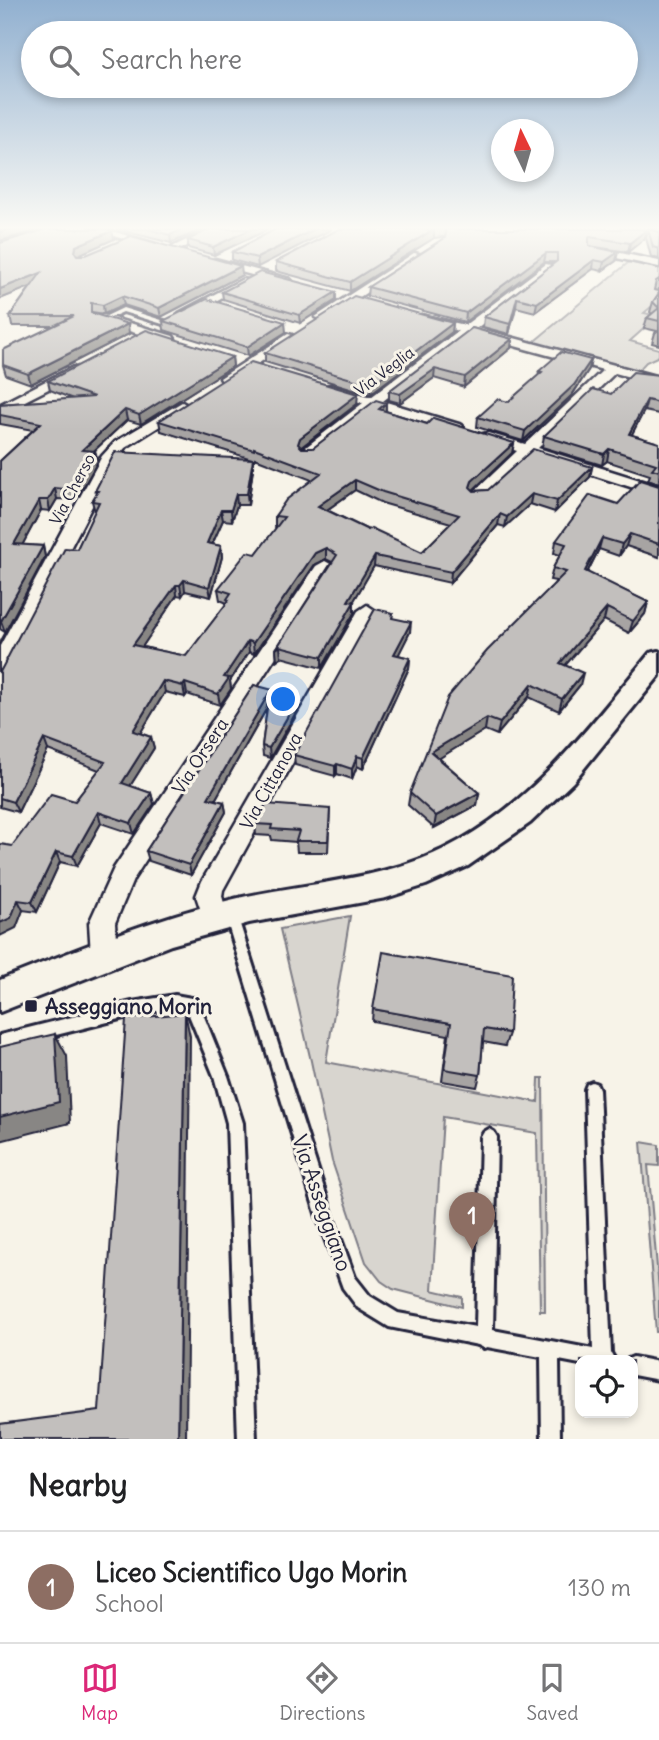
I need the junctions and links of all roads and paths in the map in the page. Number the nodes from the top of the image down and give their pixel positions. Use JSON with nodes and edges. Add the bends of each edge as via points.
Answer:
{"nodes":[{"id":1,"x":225,"y":296,"type":"edge"},
{"id":2,"x":354,"y":296,"type":"edge"},
{"id":3,"x":512,"y":296,"type":"edge"},
{"id":4,"x":416,"y":316,"type":"edge"},
{"id":5,"x":100,"y":318,"type":"joint"},
{"id":6,"x":166,"y":323,"type":"junction"},
{"id":7,"x":469,"y":330,"type":"junction"},
{"id":8,"x":149,"y":332,"type":"junction"},
{"id":9,"x":130,"y":342,"type":"edge"},
{"id":10,"x":188,"y":345,"type":"edge"},
{"id":11,"x":228,"y":358,"type":"edge"},
{"id":12,"x":249,"y":364,"type":"junction"},
{"id":13,"x":81,"y":367,"type":"edge"},
{"id":14,"x":613,"y":368,"type":"junction"},
{"id":15,"x":267,"y":370,"type":"edge"},
{"id":16,"x":659,"y":381,"type":"edge"},
{"id":17,"x":214,"y":386,"type":"edge"},
{"id":18,"x":320,"y":386,"type":"edge"},
{"id":19,"x":191,"y":401,"type":"edge"},
{"id":20,"x":372,"y":402,"type":"junction"},
{"id":21,"x":8,"y":404,"type":"edge"},
{"id":22,"x":527,"y":449,"type":"junction"},
{"id":23,"x":307,"y":453,"type":"edge"},
{"id":24,"x":659,"y":491,"type":"edge"},
{"id":25,"x":479,"y":496,"type":"edge"},
{"id":26,"x":324,"y":566,"type":"dead end"},
{"id":27,"x":368,"y":611,"type":"dead end"},
{"id":28,"x":659,"y":659,"type":"edge"},
{"id":29,"x":0,"y":664,"type":"edge"},
{"id":30,"x":223,"y":915,"type":"junction"},
{"id":31,"x":104,"y":955,"type":"junction"},
{"id":32,"x":0,"y":996,"type":"edge"},
{"id":33,"x":0,"y":1042,"type":"edge"},
{"id":34,"x":592,"y":1089,"type":"dead end"},
{"id":35,"x":489,"y":1137,"type":"dead end"},
{"id":36,"x":484,"y":1339,"type":"junction"},
{"id":37,"x":550,"y":1350,"type":"junction"},
{"id":38,"x":577,"y":1355,"type":"edge"},
{"id":39,"x":604,"y":1355,"type":"edge"},
{"id":40,"x":638,"y":1367,"type":"edge"},
{"id":41,"x":659,"y":1371,"type":"edge"},
{"id":42,"x":247,"y":1439,"type":"edge"},
{"id":43,"x":551,"y":1439,"type":"edge"}],
"edges":[{"from":1,"to":6,"type":"street"},
{"from":2,"to":12,"type":"street","via":[[298,326]]},
{"from":3,"to":7,"type":"street","name":"Via Veglia"},
{"from":4,"to":7,"type":"street"},
{"from":5,"to":6,"type":"lane","via":[[122,310]]},
{"from":5,"to":8,"type":"street"},
{"from":6,"to":8,"type":"street"},
{"from":7,"to":14,"type":"street"},
{"from":7,"to":20,"type":"street","name":"Via Veglia"},
{"from":8,"to":9,"type":"street"},
{"from":8,"to":10,"type":"street"},
{"from":11,"to":12,"type":"street"},
{"from":12,"to":15,"type":"street"},
{"from":12,"to":17,"type":"street"},
{"from":13,"to":21,"type":"street"},
{"from":14,"to":16,"type":"street"},
{"from":14,"to":22,"type":"street"},
{"from":18,"to":20,"type":"street"},
{"from":19,"to":29,"type":"street","name":"Via Cherso","via":[[110,456]]},
{"from":20,"to":22,"type":"street"},
{"from":20,"to":23,"type":"street","name":"Via Veglia"},
{"from":22,"to":24,"type":"street"},
{"from":22,"to":25,"type":"street"},
{"from":26,"to":31,"type":"street","name":"Via Orsera","via":[[123,874],[102,923]]},
{"from":27,"to":30,"type":"street","name":"Via Cittanova","via":[[211,888],[209,896]]},
{"from":28,"to":30,"type":"street","via":[[574,762],[497,833],[453,858],[386,885]]},
{"from":30,"to":31,"type":"street"},
{"from":30,"to":36,"type":"lane","name":"Via Asseggiano","via":[[355,1293],[395,1321]]},
{"from":31,"to":32,"type":"street"},
{"from":33,"to":42,"type":"lane","via":[[132,1009],[175,1001],[191,1004],[235,1123]]},
{"from":34,"to":39,"type":"lane"},
{"from":35,"to":36,"type":"lane"},
{"from":36,"to":37,"type":"lane","name":"Via Asseggiano"},
{"from":37,"to":38,"type":"lane","name":"Via Asseggiano"},
{"from":37,"to":43,"type":"lane"},
{"from":40,"to":41,"type":"lane"}]}
